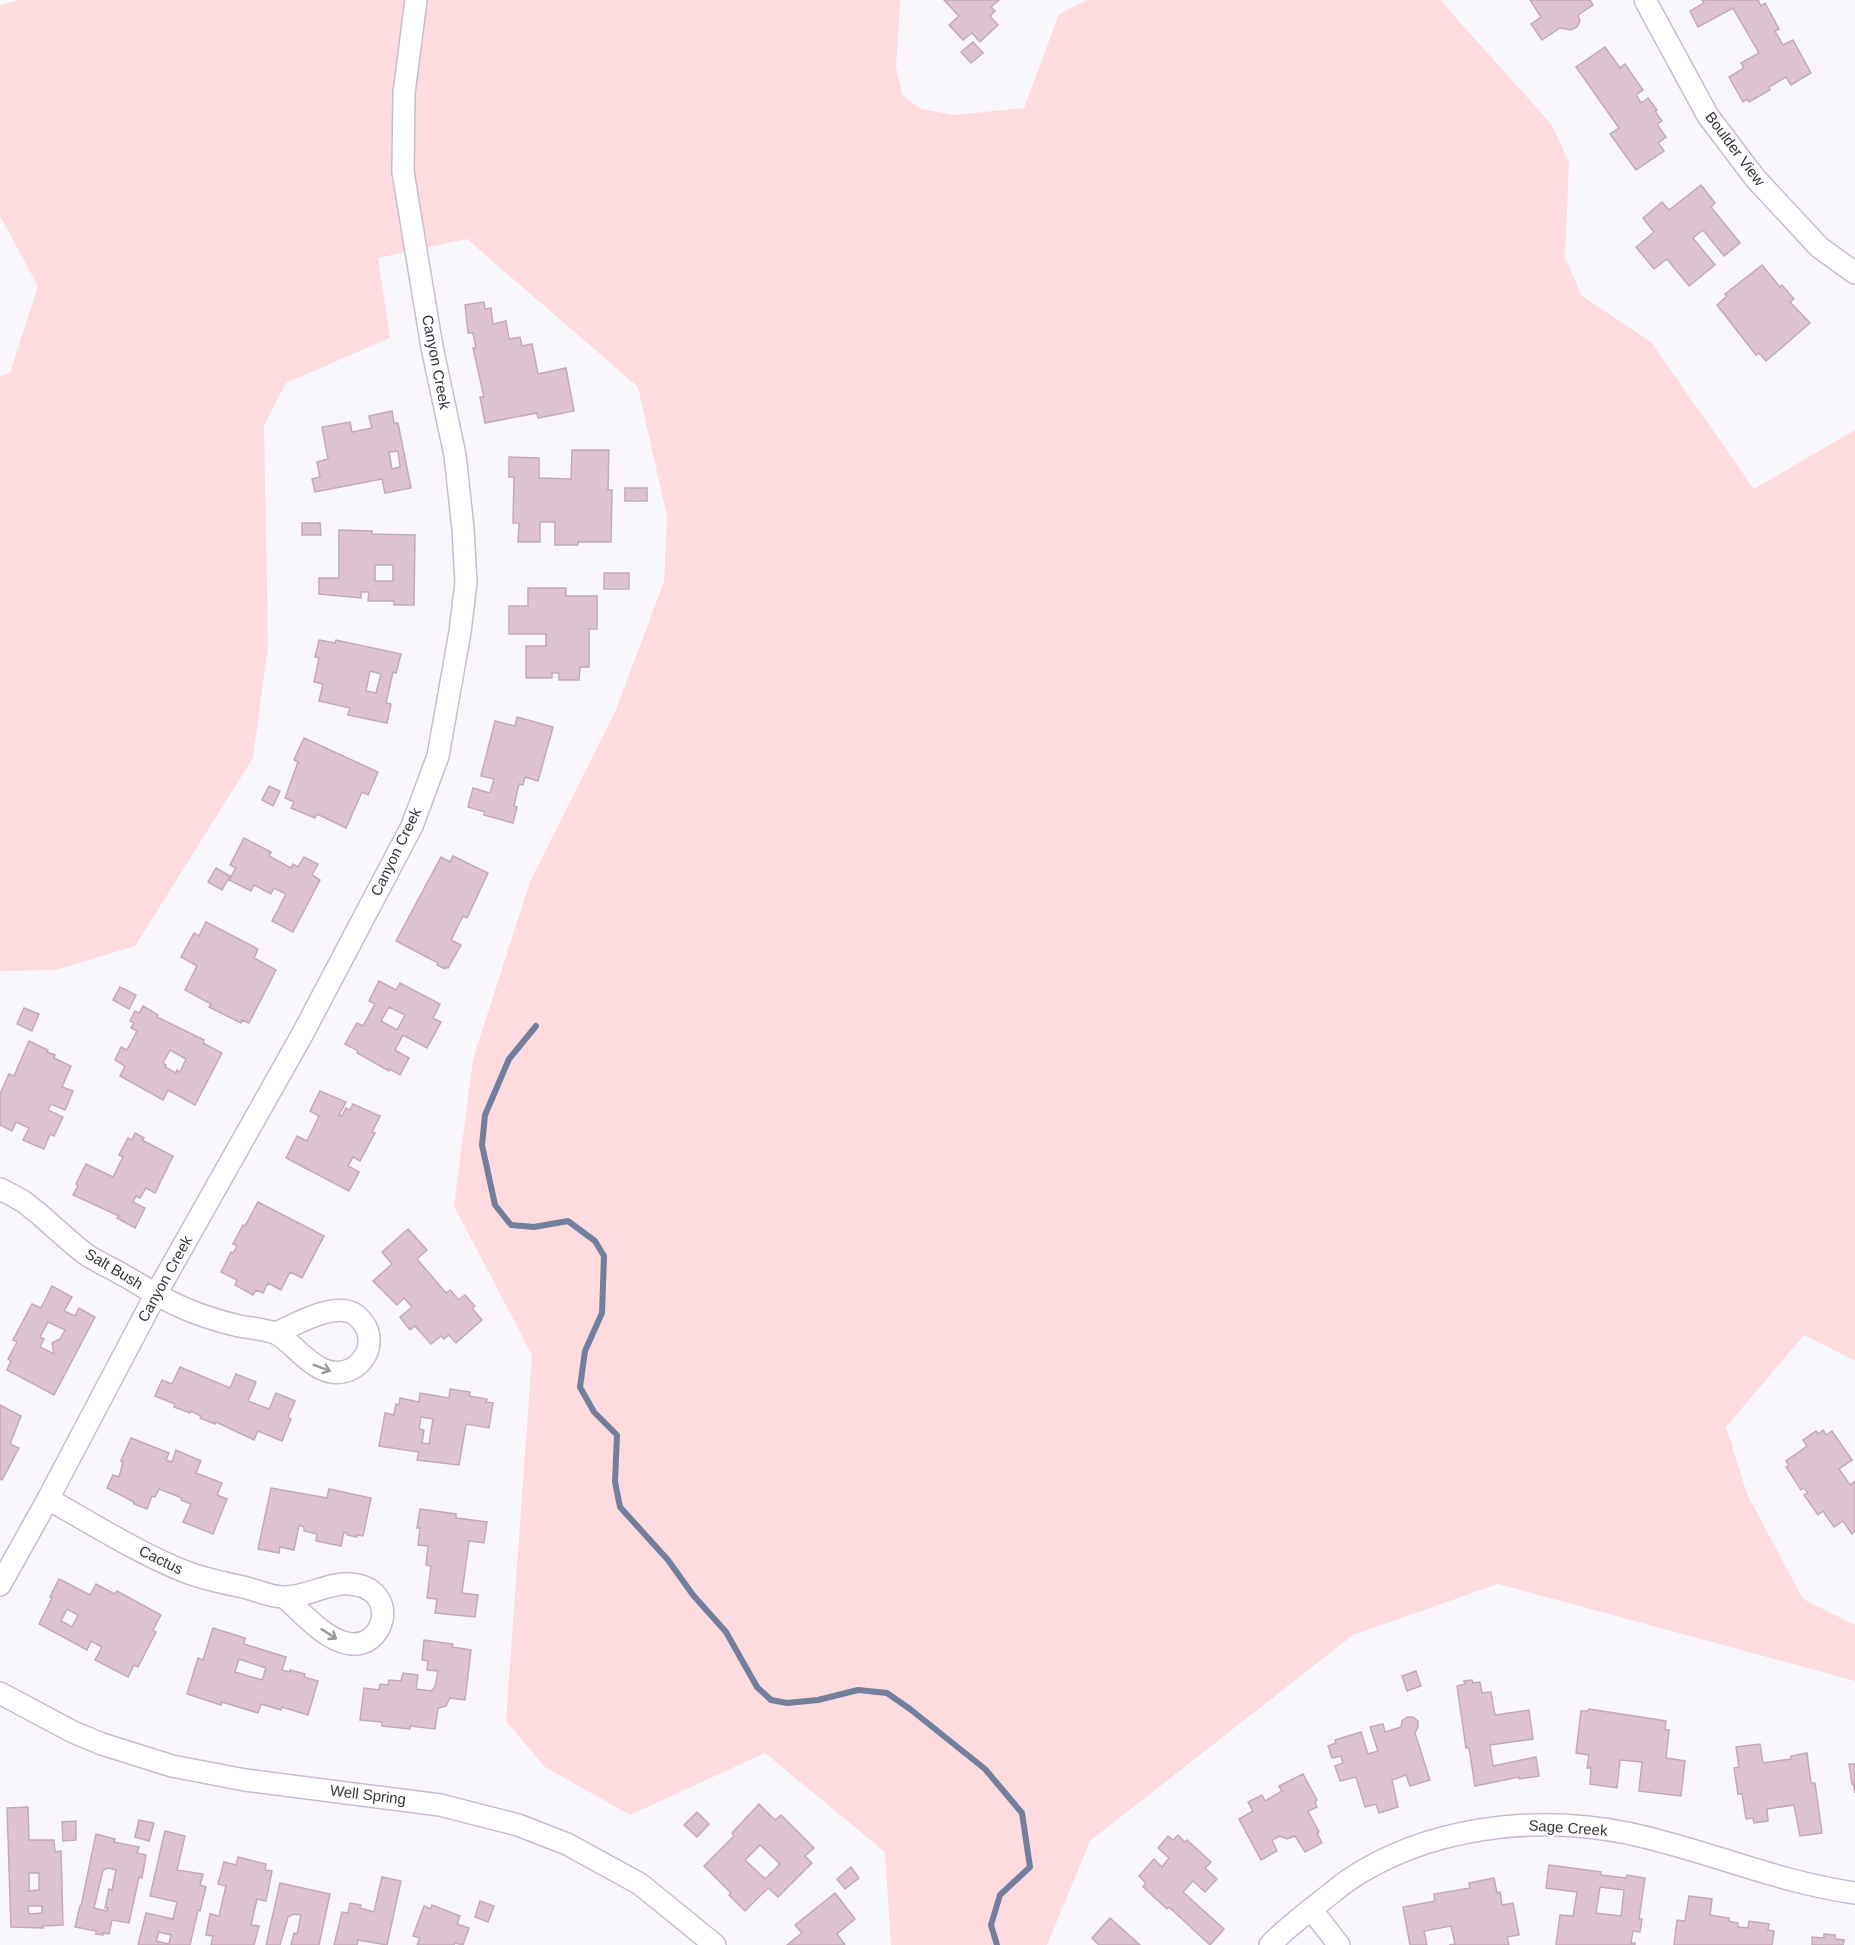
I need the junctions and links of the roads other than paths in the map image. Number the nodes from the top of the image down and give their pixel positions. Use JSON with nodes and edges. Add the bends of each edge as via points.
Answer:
{"nodes":[{"id":1,"x":416,"y":0,"type":"edge"},
{"id":2,"x":1645,"y":0,"type":"edge"},
{"id":3,"x":1855,"y":273,"type":"edge"},
{"id":4,"x":0,"y":1189,"type":"edge"},
{"id":5,"x":156,"y":1294,"type":"junction"},
{"id":6,"x":276,"y":1334,"type":"dead end"},
{"id":7,"x":48,"y":1499,"type":"junction"},
{"id":8,"x":0,"y":1585,"type":"edge"},
{"id":9,"x":284,"y":1597,"type":"dead end"},
{"id":10,"x":0,"y":1693,"type":"edge"},
{"id":11,"x":1855,"y":1893,"type":"edge"},
{"id":12,"x":1311,"y":1909,"type":"junction"},
{"id":13,"x":715,"y":1945,"type":"edge"},
{"id":14,"x":1270,"y":1945,"type":"edge"},
{"id":15,"x":1339,"y":1945,"type":"edge"}],
"edges":[{"from":1,"to":5,"type":"street","name":"Canyon Creek","via":[[404,93],[403,172],[432,347],[455,455],[466,582],[438,756],[412,826],[330,983]]},
{"from":2,"to":3,"type":"street","name":"Boulder View","via":[[1708,116],[1755,178],[1819,247]]},
{"from":4,"to":5,"type":"street","name":"Salt Bush","via":[[24,1203],[88,1255]]},
{"from":5,"to":6,"type":"street","name":"Salt Bush","via":[[218,1321]]},
{"from":5,"to":7,"type":"street","name":"Canyon Creek"},
{"from":7,"to":8,"type":"street","name":"Canyon Creek"},
{"from":7,"to":9,"type":"street","name":"Cactus","via":[[188,1573]]},
{"from":10,"to":13,"type":"street","name":"Well Spring","via":[[73,1732],[172,1766],[245,1780],[440,1805],[529,1829],[567,1844],[640,1884]]},
{"from":11,"to":12,"type":"street","name":"Sage Creek","via":[[1818,1888],[1626,1833],[1533,1824],[1438,1839],[1387,1859],[1348,1881]]},
{"from":12,"to":14,"type":"street","name":"Sage Creek"},
{"from":12,"to":15,"type":"street"}]}
